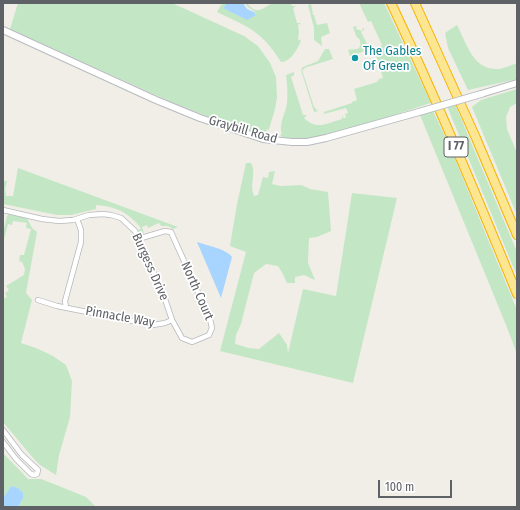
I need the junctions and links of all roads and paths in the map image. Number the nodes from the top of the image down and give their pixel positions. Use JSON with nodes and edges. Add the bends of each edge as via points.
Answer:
{"nodes":[{"id":1,"x":390,"y":3,"type":"edge"},
{"id":2,"x":415,"y":3,"type":"edge"},
{"id":3,"x":3,"y":30,"type":"edge"},
{"id":4,"x":517,"y":83,"type":"edge"},
{"id":5,"x":3,"y":210,"type":"edge"},
{"id":6,"x":77,"y":219,"type":"junction"},
{"id":7,"x":517,"y":235,"type":"edge"},
{"id":8,"x":138,"y":239,"type":"junction"},
{"id":9,"x":517,"y":294,"type":"edge"},
{"id":10,"x":38,"y":300,"type":"dead end"},
{"id":11,"x":66,"y":308,"type":"junction"},
{"id":12,"x":172,"y":320,"type":"junction"},
{"id":13,"x":3,"y":430,"type":"edge"},
{"id":14,"x":3,"y":442,"type":"edge"}],
"edges":[{"from":1,"to":9,"type":"highway","number":"I 77","via":[[458,152]]},
{"from":2,"to":7,"type":"highway","number":"I 77"},
{"from":3,"to":4,"type":"street","name":"Graybill Road","bridge":true,"via":[[200,118],[263,138],[292,142],[326,138]]},
{"from":5,"to":6,"type":"street","name":"Burgess Drive","via":[[42,219]]},
{"from":6,"to":8,"type":"street","name":"Burgess Drive","via":[[89,215],[112,215],[121,218],[132,228]]},
{"from":6,"to":11,"type":"street","via":[[81,230],[81,242],[65,301]]},
{"from":8,"to":12,"type":"street","name":"Burgess Drive"},
{"from":8,"to":12,"type":"street","name":"North Court","via":[[165,230],[171,232],[212,328],[209,335],[192,342],[182,338]]},
{"from":10,"to":11,"type":"street","name":"Pinnacle Way"},
{"from":11,"to":12,"type":"street","name":"Pinnacle Way","via":[[153,325]]},
{"from":13,"to":14,"type":"street","via":[[22,455],[38,470],[37,474],[31,474]]}]}
